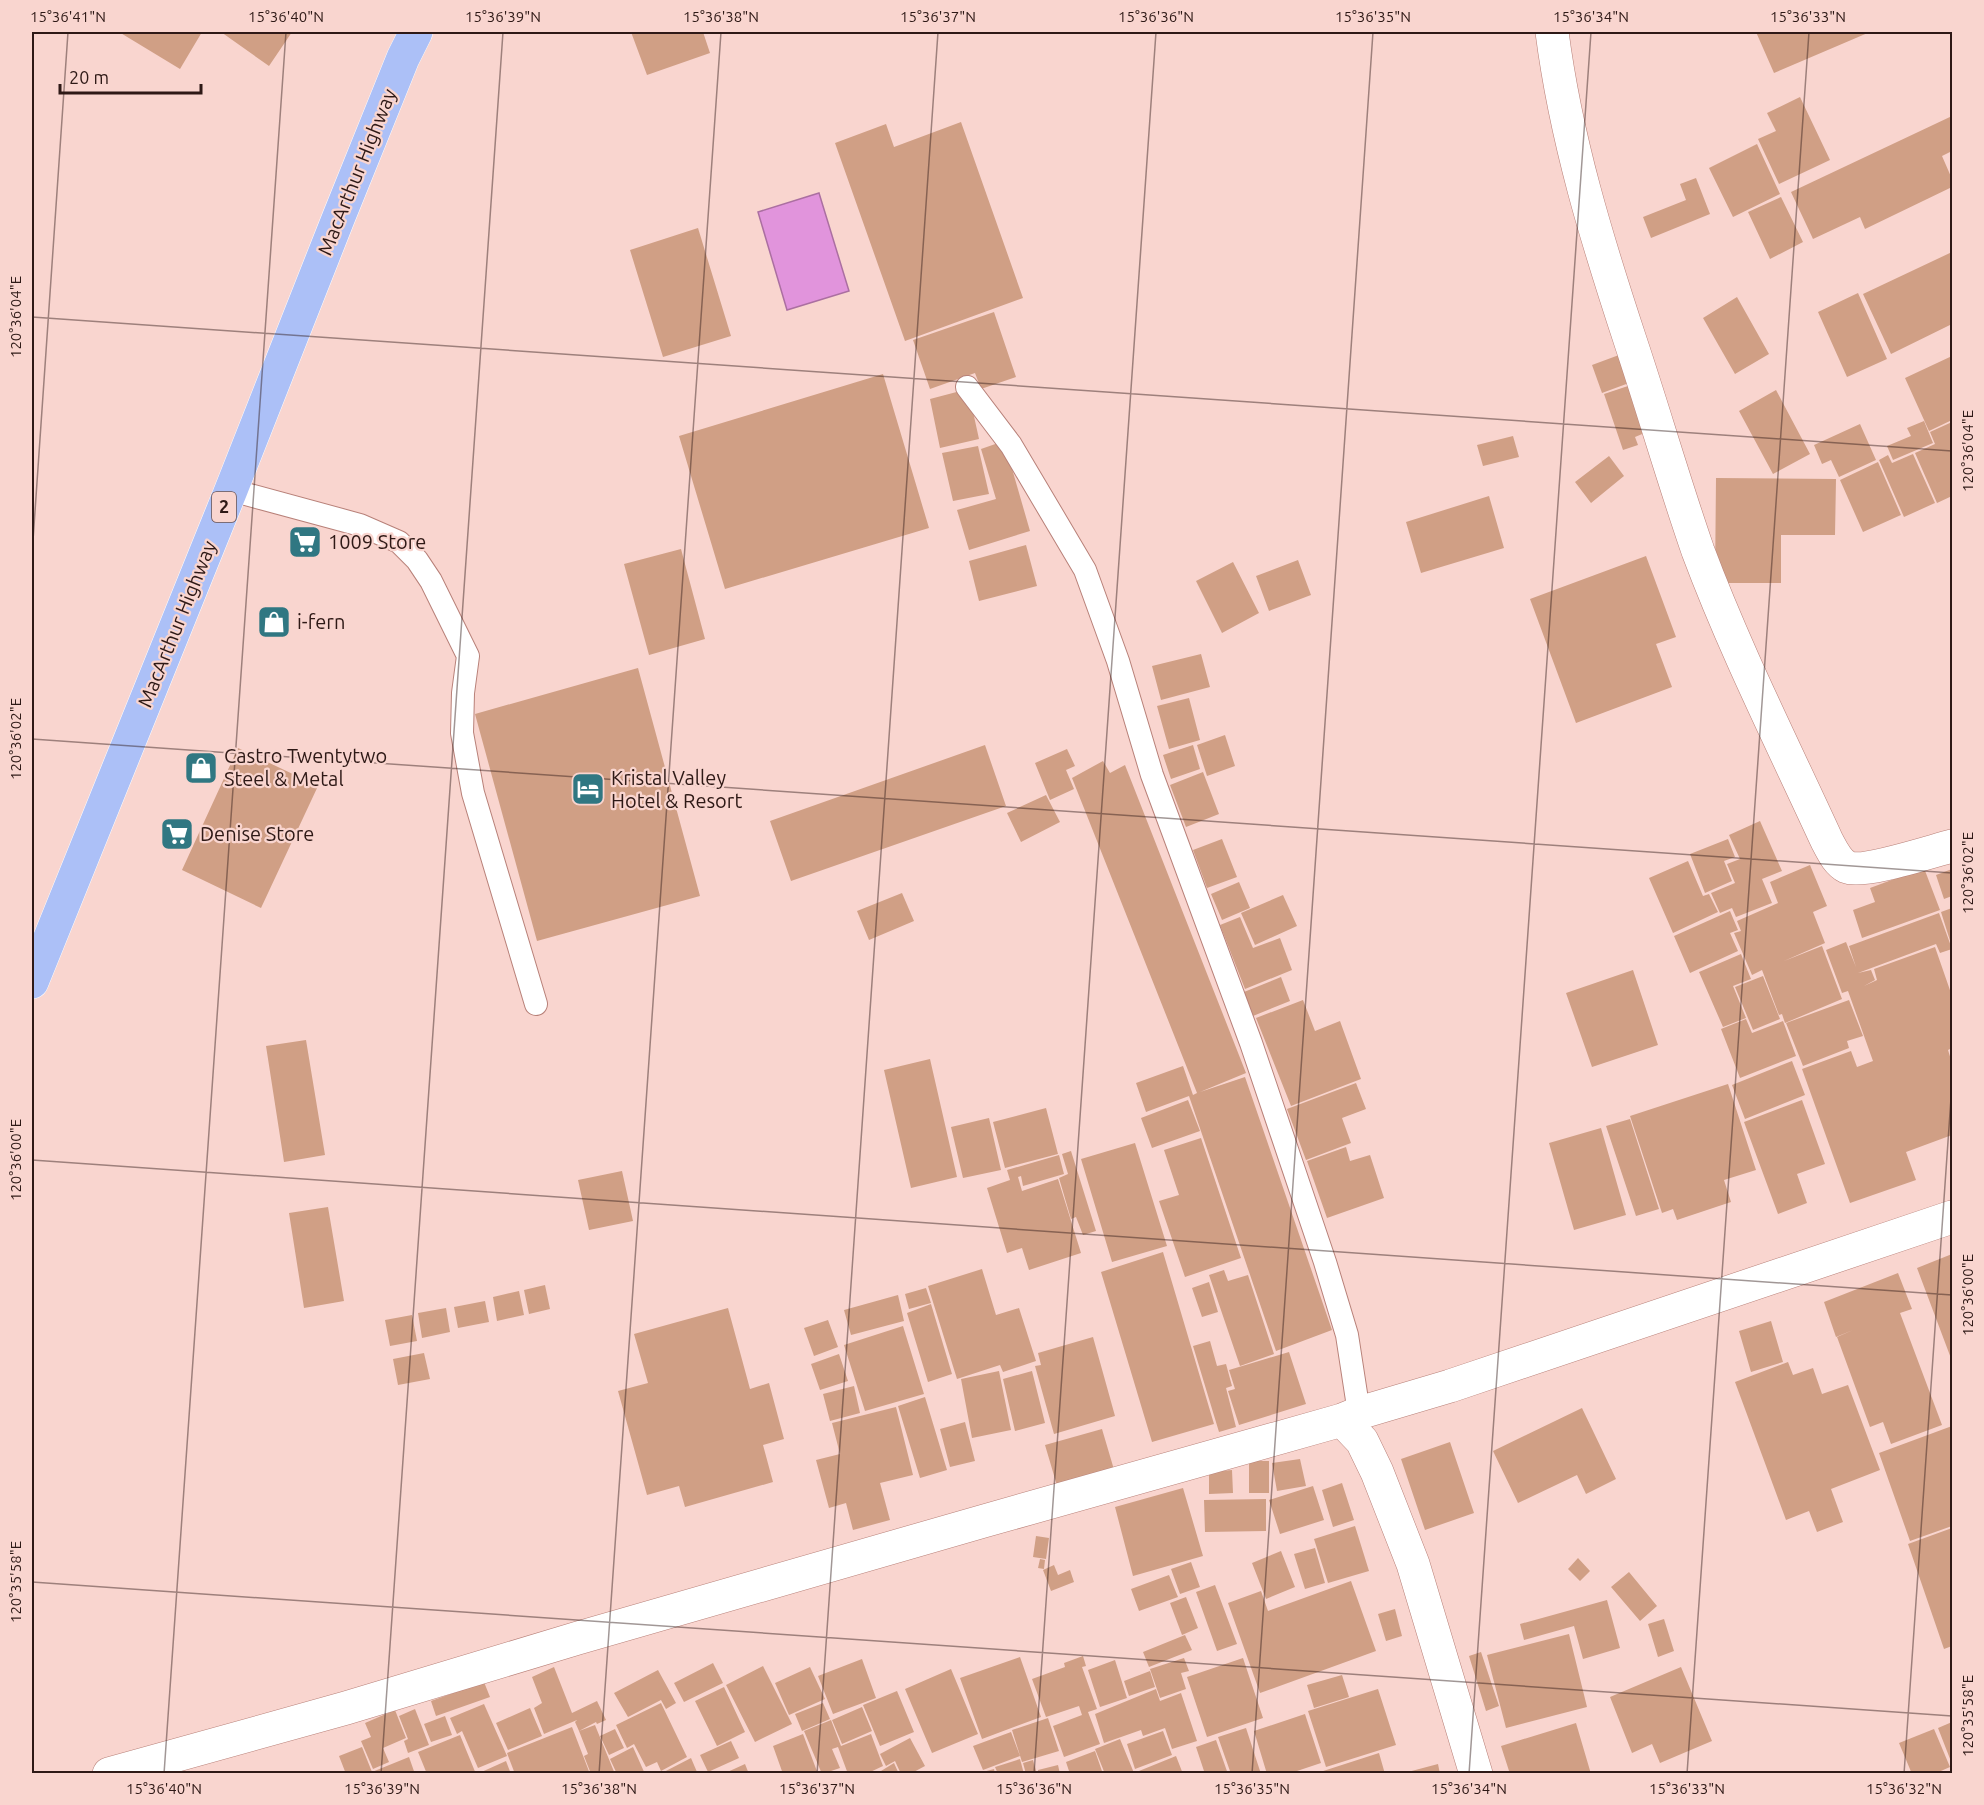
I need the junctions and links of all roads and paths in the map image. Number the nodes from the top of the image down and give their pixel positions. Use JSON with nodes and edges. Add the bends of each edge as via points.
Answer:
{"nodes":[{"id":1,"x":416,"y":32,"type":"edge"},
{"id":2,"x":1552,"y":32,"type":"edge"},
{"id":3,"x":967,"y":387,"type":"dead end"},
{"id":4,"x":231,"y":490,"type":"junction"},
{"id":5,"x":1953,"y":846,"type":"edge"},
{"id":6,"x":32,"y":982,"type":"edge"},
{"id":7,"x":536,"y":1004,"type":"dead end"},
{"id":8,"x":1953,"y":1217,"type":"edge"},
{"id":9,"x":1350,"y":1416,"type":"junction"},
{"id":10,"x":110,"y":1773,"type":"edge"},
{"id":11,"x":1476,"y":1773,"type":"edge"}],
"edges":[{"from":1,"to":4,"type":"highway","name":"MacArthur Highway","number":"2"},
{"from":2,"to":5,"type":"street","via":[[1583,189],[1695,540],[1724,615],[1827,841],[1840,863],[1862,869]]},
{"from":3,"to":9,"type":"lane","via":[[1011,445],[1085,570],[1118,661],[1152,775],[1251,1043],[1325,1262],[1347,1335]]},
{"from":4,"to":6,"type":"highway","name":"MacArthur Highway","number":"2"},
{"from":4,"to":7,"type":"lane","via":[[360,525],[399,542],[431,581],[468,656],[462,733],[473,793]]},
{"from":8,"to":9,"type":"street"},
{"from":9,"to":10,"type":"street"},
{"from":9,"to":11,"type":"street","via":[[1413,1564]]}]}
